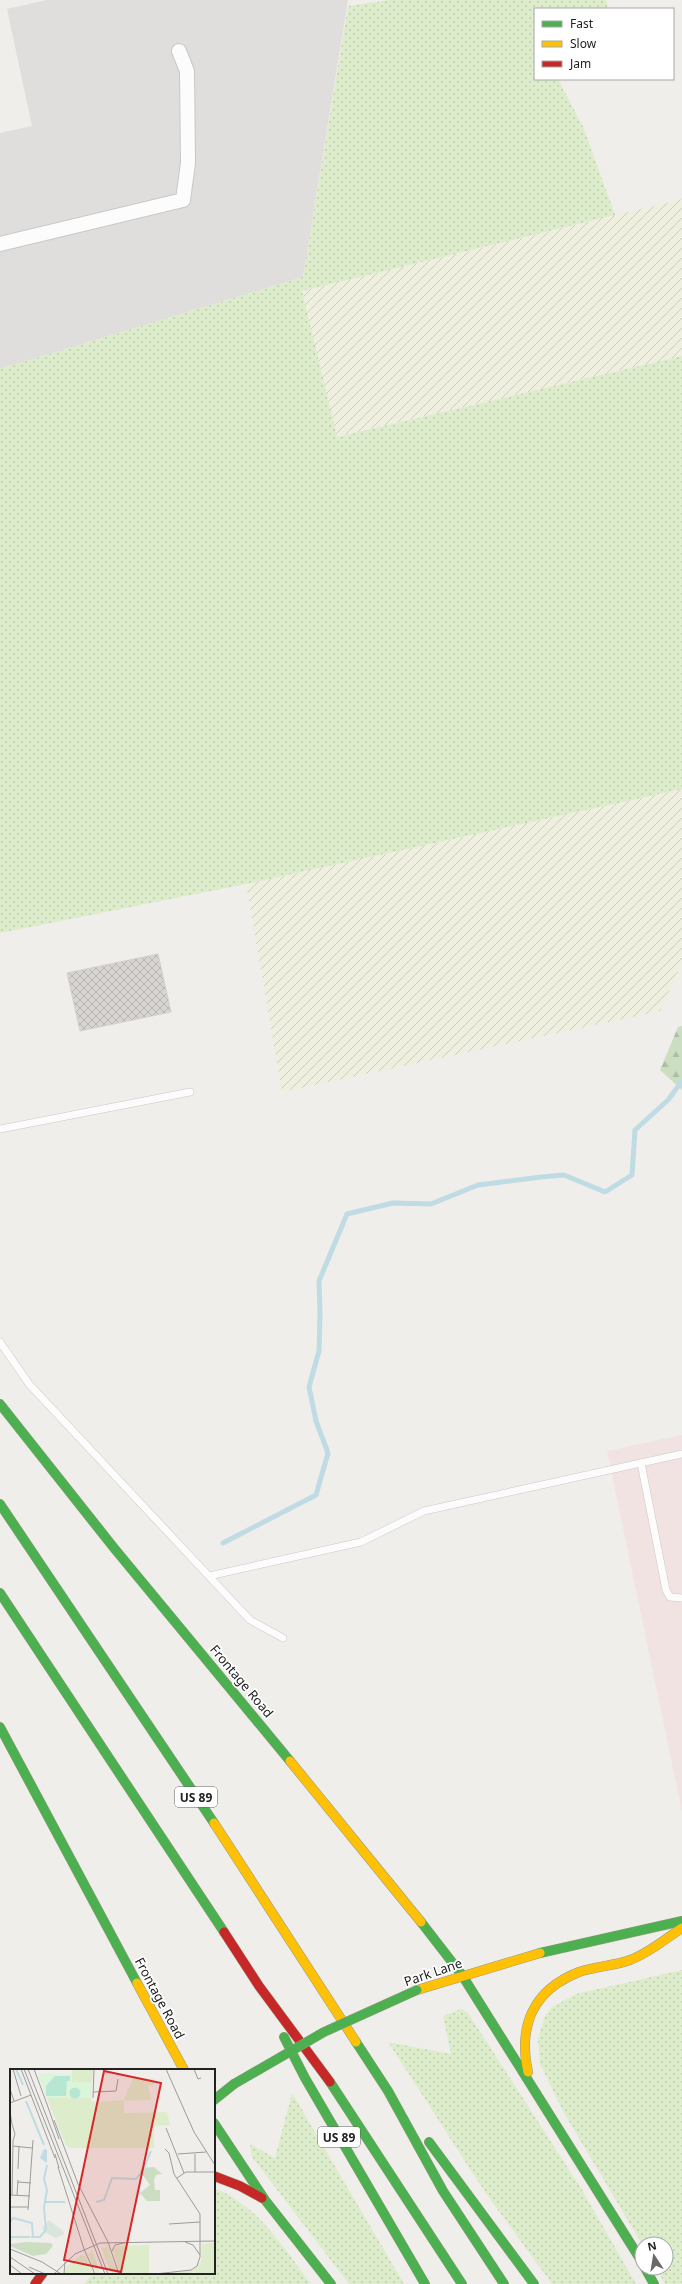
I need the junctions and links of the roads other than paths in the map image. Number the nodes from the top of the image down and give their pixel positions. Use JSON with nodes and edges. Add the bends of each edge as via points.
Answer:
{"nodes":[{"id":1,"x":179,"y":51,"type":"dead end"},
{"id":2,"x":0,"y":244,"type":"edge"},
{"id":3,"x":190,"y":1092,"type":"dead end"},
{"id":4,"x":0,"y":1129,"type":"edge"},
{"id":5,"x":0,"y":1342,"type":"edge"},
{"id":6,"x":0,"y":1404,"type":"edge"},
{"id":7,"x":682,"y":1454,"type":"edge"},
{"id":8,"x":641,"y":1463,"type":"junction"},
{"id":9,"x":0,"y":1504,"type":"edge"},
{"id":10,"x":209,"y":1576,"type":"junction"},
{"id":11,"x":0,"y":1593,"type":"edge"},
{"id":12,"x":682,"y":1598,"type":"edge"},
{"id":13,"x":283,"y":1638,"type":"dead end"},
{"id":14,"x":0,"y":1728,"type":"edge"},
{"id":15,"x":682,"y":1921,"type":"edge"},
{"id":16,"x":682,"y":1928,"type":"edge"},
{"id":17,"x":462,"y":1975,"type":"junction"},
{"id":18,"x":258,"y":1986,"type":"junction"},
{"id":19,"x":183,"y":2069,"type":"edge"},
{"id":20,"x":388,"y":2091,"type":"junction"},
{"id":21,"x":538,"y":2095,"type":"junction"},
{"id":22,"x":215,"y":2099,"type":"edge"},
{"id":23,"x":215,"y":2125,"type":"edge"},
{"id":24,"x":215,"y":2176,"type":"edge"},
{"id":25,"x":265,"y":2200,"type":"junction"},
{"id":26,"x":634,"y":2249,"type":"edge"},
{"id":27,"x":42,"y":2274,"type":"edge"},
{"id":28,"x":34,"y":2284,"type":"edge"},
{"id":29,"x":331,"y":2284,"type":"edge"},
{"id":30,"x":425,"y":2284,"type":"edge"},
{"id":31,"x":462,"y":2284,"type":"edge"},
{"id":32,"x":504,"y":2284,"type":"edge"},
{"id":33,"x":534,"y":2284,"type":"edge"}],
"edges":[{"from":1,"to":2,"type":"street","via":[[187,71],[188,163],[183,200]]},
{"from":3,"to":4,"type":"lane"},
{"from":5,"to":10,"type":"lane","via":[[30,1384]]},
{"from":6,"to":17,"type":"main road","name":"Frontage Road"},
{"from":7,"to":8,"type":"lane"},
{"from":8,"to":10,"type":"lane","via":[[424,1510],[361,1542]]},
{"from":8,"to":12,"type":"lane","via":[[666,1590],[670,1596]]},
{"from":9,"to":20,"type":"main road","number":"US 89","via":[[254,1883]]},
{"from":10,"to":13,"type":"lane","via":[[250,1620]]},
{"from":11,"to":18,"type":"main road","number":"US 89"},
{"from":14,"to":19,"type":"main road","name":"Frontage Road"},
{"from":15,"to":17,"type":"main road","name":"Park Lane","via":[[547,1952]]},
{"from":16,"to":21,"type":"main road","via":[[631,1960],[596,1967],[567,1978],[538,2001],[527,2021],[523,2048],[528,2074]]},
{"from":17,"to":21,"type":"main road","name":"Frontage Road"},
{"from":17,"to":22,"type":"main road","name":"Park Lane","bridge":true,"via":[[418,1990],[338,2024],[234,2084]]},
{"from":18,"to":30,"type":"main road","number":"US 89","via":[[305,2078]]},
{"from":18,"to":31,"type":"main road","via":[[321,2069]]},
{"from":20,"to":32,"type":"main road","via":[[443,2191]]},
{"from":20,"to":33,"type":"main road","number":"US 89","via":[[458,2179]]},
{"from":21,"to":26,"type":"main road"},
{"from":23,"to":25,"type":"main road"},
{"from":24,"to":25,"type":"main road"},
{"from":25,"to":29,"type":"main road"},
{"from":27,"to":28,"type":"main road"}]}
